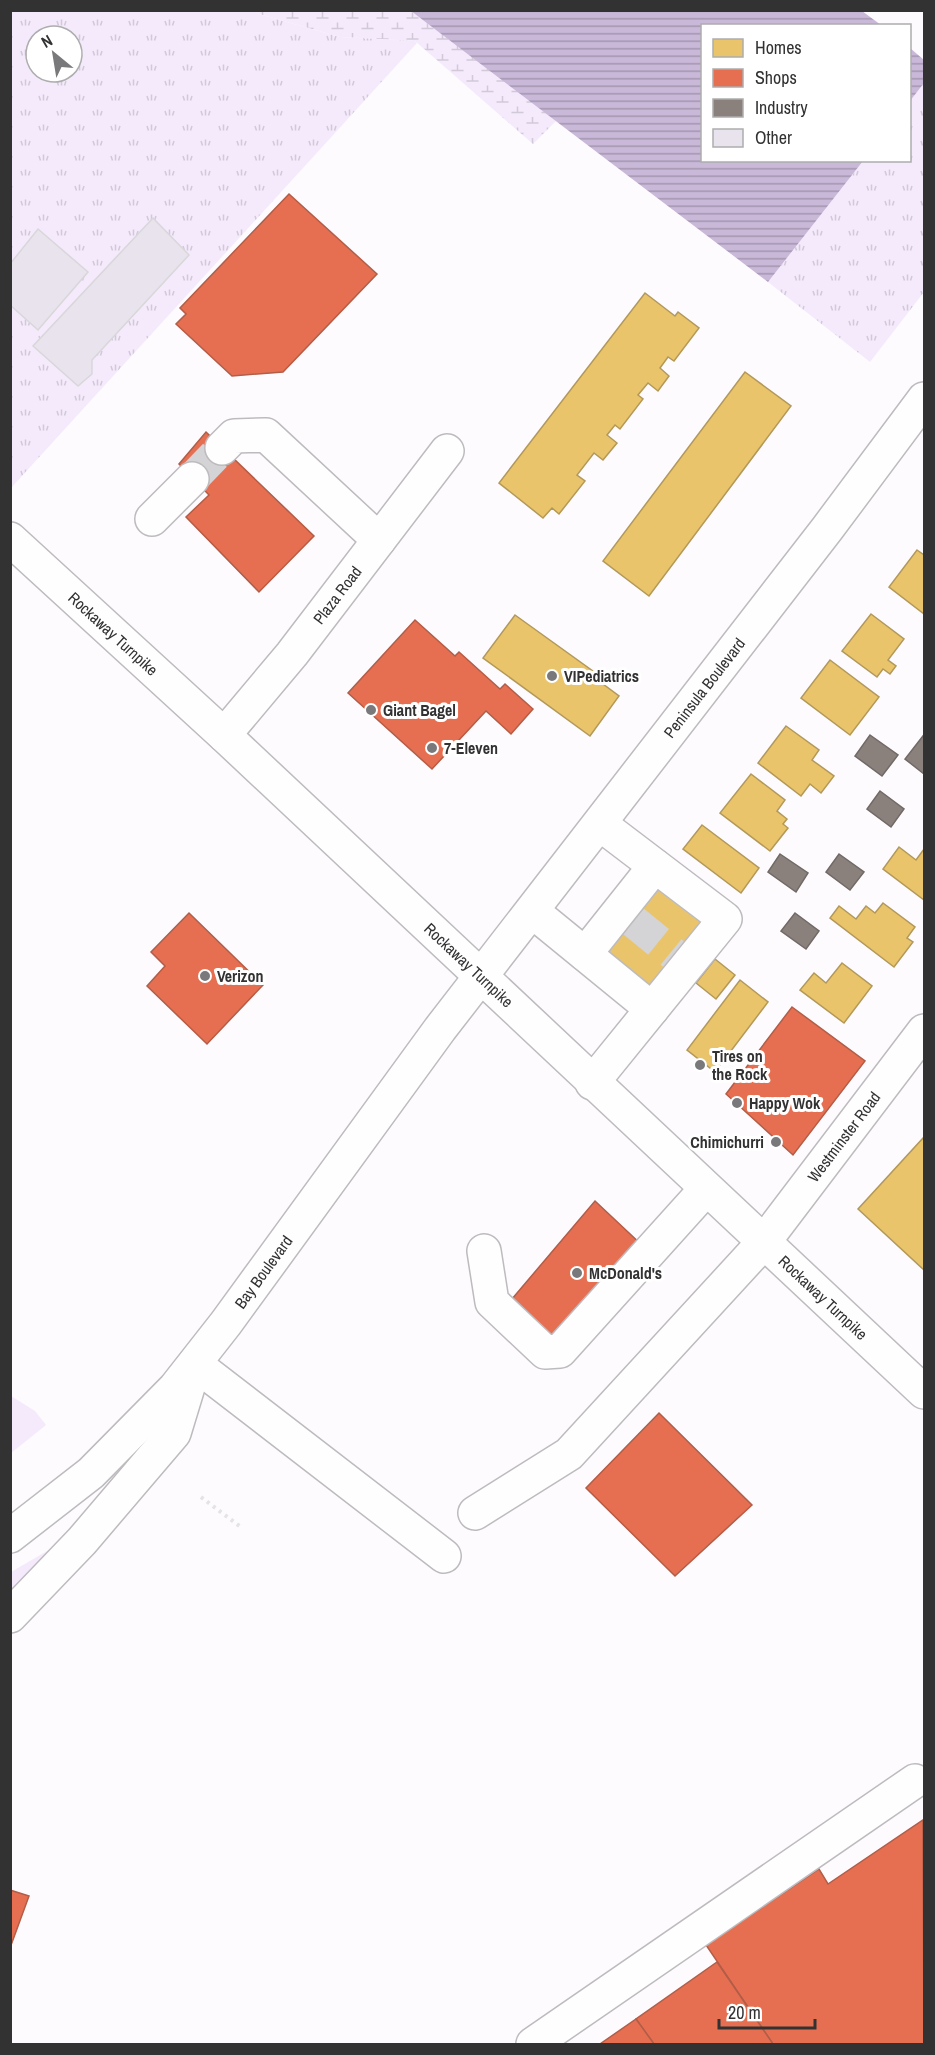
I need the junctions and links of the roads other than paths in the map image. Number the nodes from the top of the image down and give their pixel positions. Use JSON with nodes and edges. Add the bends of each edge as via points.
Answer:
{"nodes":[{"id":1,"x":924,"y":399,"type":"edge"},
{"id":2,"x":222,"y":448,"type":"tunnel mouth"},
{"id":3,"x":447,"y":451,"type":"dead end"},
{"id":4,"x":192,"y":479,"type":"tunnel mouth"},
{"id":5,"x":152,"y":519,"type":"dead end"},
{"id":6,"x":10,"y":538,"type":"edge"},
{"id":7,"x":379,"y":540,"type":"junction"},
{"id":8,"x":224,"y":735,"type":"junction"},
{"id":9,"x":600,"y":824,"type":"junction"},
{"id":10,"x":655,"y":866,"type":"junction"},
{"id":11,"x":532,"y":911,"type":"junction"},
{"id":12,"x":585,"y":954,"type":"junction"},
{"id":13,"x":482,"y":977,"type":"junction"},
{"id":14,"x":652,"y":1008,"type":"junction"},
{"id":15,"x":924,"y":1031,"type":"edge"},
{"id":16,"x":592,"y":1083,"type":"junction"},
{"id":17,"x":706,"y":1189,"type":"junction"},
{"id":18,"x":763,"y":1243,"type":"junction"},
{"id":19,"x":484,"y":1251,"type":"dead end"},
{"id":20,"x":195,"y":1364,"type":"junction"},
{"id":21,"x":924,"y":1392,"type":"edge"},
{"id":22,"x":476,"y":1513,"type":"dead end"},
{"id":23,"x":10,"y":1536,"type":"edge"},
{"id":24,"x":444,"y":1556,"type":"dead end"},
{"id":25,"x":10,"y":1616,"type":"edge"},
{"id":26,"x":915,"y":1781,"type":"dead end"},
{"id":27,"x":533,"y":2044,"type":"edge"}],
"edges":[{"from":1,"to":9,"type":"main road","name":"Peninsula Boulevard"},
{"from":2,"to":7,"type":"main road","via":[[234,436],[266,435]]},
{"from":3,"to":7,"type":"main road","name":"Plaza Road"},
{"from":4,"to":5,"type":"main road"},
{"from":6,"to":8,"type":"main road","name":"Rockaway Turnpike"},
{"from":7,"to":8,"type":"main road","name":"Plaza Road"},
{"from":8,"to":13,"type":"main road","name":"Rockaway Turnpike"},
{"from":9,"to":10,"type":"main road"},
{"from":9,"to":11,"type":"main road","name":"Peninsula Boulevard"},
{"from":10,"to":12,"type":"main road","via":[[626,916]]},
{"from":10,"to":14,"type":"main road","via":[[725,919],[682,960]]},
{"from":11,"to":12,"type":"main road"},
{"from":11,"to":13,"type":"main road","name":"Peninsula Boulevard"},
{"from":12,"to":14,"type":"main road"},
{"from":13,"to":16,"type":"main road","name":"Rockaway Turnpike"},
{"from":13,"to":20,"type":"main road","name":"Bay Boulevard"},
{"from":14,"to":16,"type":"main road"},
{"from":15,"to":18,"type":"main road","name":"Westminster Road"},
{"from":16,"to":17,"type":"main road","name":"Rockaway Turnpike"},
{"from":17,"to":18,"type":"main road","name":"Rockaway Turnpike"},
{"from":17,"to":19,"type":"main road","via":[[560,1351],[545,1352],[492,1302]]},
{"from":18,"to":21,"type":"main road","name":"Rockaway Turnpike"},
{"from":18,"to":22,"type":"main road","name":"Westminster Road","via":[[569,1454]]},
{"from":20,"to":23,"type":"main road","name":"Bay Boulevard","via":[[150,1416],[91,1473]]},
{"from":20,"to":24,"type":"main road"},
{"from":20,"to":25,"type":"main road","via":[[174,1433],[82,1541]]},
{"from":26,"to":27,"type":"main road"}]}
